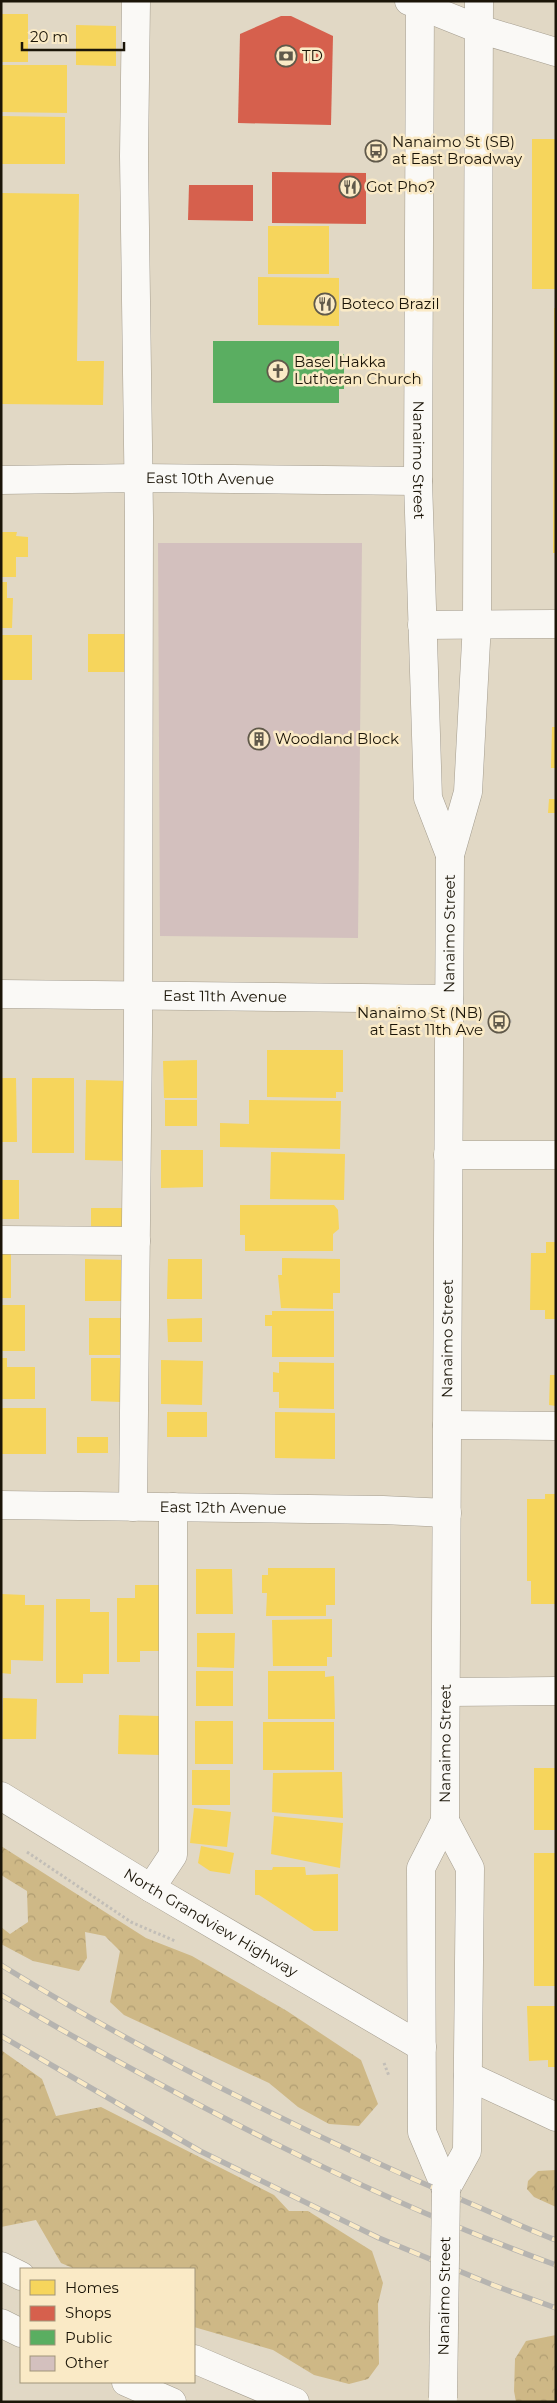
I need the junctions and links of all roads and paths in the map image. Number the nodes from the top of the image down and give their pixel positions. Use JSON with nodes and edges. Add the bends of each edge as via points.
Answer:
{"nodes":[{"id":1,"x":136,"y":1,"type":"edge"},
{"id":2,"x":479,"y":1,"type":"edge"},
{"id":3,"x":416,"y":2,"type":"edge"},
{"id":4,"x":479,"y":29,"type":"junction"},
{"id":5,"x":556,"y":52,"type":"edge"},
{"id":6,"x":139,"y":478,"type":"junction"},
{"id":7,"x":1,"y":480,"type":"edge"},
{"id":8,"x":418,"y":481,"type":"junction"},
{"id":9,"x":477,"y":623,"type":"junction"},
{"id":10,"x":556,"y":624,"type":"edge"},
{"id":11,"x":422,"y":625,"type":"junction"},
{"id":12,"x":450,"y":855,"type":"junction"},
{"id":13,"x":1,"y":994,"type":"edge"},
{"id":14,"x":138,"y":996,"type":"junction"},
{"id":15,"x":449,"y":999,"type":"junction"},
{"id":16,"x":512,"y":1021,"type":"dead end"},
{"id":17,"x":499,"y":1022,"type":"dead end"},
{"id":18,"x":448,"y":1155,"type":"junction"},
{"id":19,"x":556,"y":1155,"type":"edge"},
{"id":20,"x":1,"y":1240,"type":"edge"},
{"id":21,"x":136,"y":1241,"type":"junction"},
{"id":22,"x":447,"y":1425,"type":"junction"},
{"id":23,"x":556,"y":1426,"type":"edge"},
{"id":24,"x":1,"y":1506,"type":"edge"},
{"id":25,"x":133,"y":1507,"type":"junction"},
{"id":26,"x":173,"y":1507,"type":"junction"},
{"id":27,"x":446,"y":1513,"type":"junction"},
{"id":28,"x":556,"y":1691,"type":"edge"},
{"id":29,"x":446,"y":1692,"type":"junction"},
{"id":30,"x":1,"y":1796,"type":"edge"},
{"id":31,"x":445,"y":1821,"type":"junction"},
{"id":32,"x":150,"y":1888,"type":"junction"},
{"id":33,"x":422,"y":2047,"type":"junction"},
{"id":34,"x":468,"y":2076,"type":"junction"},
{"id":35,"x":556,"y":2117,"type":"edge"},
{"id":36,"x":446,"y":2189,"type":"junction"},
{"id":37,"x":1,"y":2266,"type":"edge"},
{"id":38,"x":20,"y":2276,"type":"edge"},
{"id":39,"x":1,"y":2324,"type":"edge"},
{"id":40,"x":20,"y":2333,"type":"edge"},
{"id":41,"x":195,"y":2359,"type":"edge"},
{"id":42,"x":128,"y":2383,"type":"edge"},
{"id":43,"x":443,"y":2400,"type":"edge"},
{"id":44,"x":172,"y":2402,"type":"edge"},
{"id":45,"x":295,"y":2402,"type":"edge"}],
"edges":[{"from":1,"to":6,"type":"main road","via":[[134,156]]},
{"from":2,"to":4,"type":"main road","name":"Nanaimo Street"},
{"from":3,"to":4,"type":"main road"},
{"from":3,"to":8,"type":"main road","name":"Nanaimo Street"},
{"from":4,"to":5,"type":"main road"},
{"from":4,"to":9,"type":"main road","name":"Nanaimo Street"},
{"from":6,"to":7,"type":"main road","name":"East 10th Avenue"},
{"from":6,"to":8,"type":"main road","name":"East 10th Avenue"},
{"from":6,"to":14,"type":"main road"},
{"from":8,"to":11,"type":"main road","name":"Nanaimo Street"},
{"from":9,"to":10,"type":"main road"},
{"from":9,"to":11,"type":"main road"},
{"from":9,"to":12,"type":"main road","name":"Nanaimo Street","via":[[468,792]]},
{"from":11,"to":12,"type":"main road","name":"Nanaimo Street","via":[[428,798]]},
{"from":12,"to":15,"type":"main road","name":"Nanaimo Street"},
{"from":13,"to":14,"type":"main road","name":"East 11th Avenue"},
{"from":14,"to":15,"type":"main road","name":"East 11th Avenue"},
{"from":14,"to":21,"type":"main road"},
{"from":15,"to":18,"type":"main road","name":"Nanaimo Street"},
{"from":16,"to":17,"type":"path"},
{"from":18,"to":19,"type":"main road"},
{"from":18,"to":22,"type":"main road","name":"Nanaimo Street"},
{"from":20,"to":21,"type":"main road"},
{"from":21,"to":25,"type":"main road"},
{"from":22,"to":23,"type":"main road"},
{"from":22,"to":27,"type":"main road","name":"Nanaimo Street"},
{"from":24,"to":25,"type":"main road","name":"East 12th Avenue"},
{"from":25,"to":26,"type":"main road","name":"East 12th Avenue"},
{"from":26,"to":27,"type":"main road","name":"East 12th Avenue"},
{"from":26,"to":32,"type":"main road","via":[[172,1855]]},
{"from":27,"to":29,"type":"main road","name":"Nanaimo Street"},
{"from":28,"to":29,"type":"main road"},
{"from":29,"to":31,"type":"main road","name":"Nanaimo Street"},
{"from":30,"to":32,"type":"main road","name":"North Grandview Highway"},
{"from":31,"to":33,"type":"main road","name":"Nanaimo Street","via":[[421,1868]]},
{"from":31,"to":34,"type":"main road","name":"Nanaimo Street","via":[[470,1868]]},
{"from":32,"to":33,"type":"main road","name":"North Grandview Highway"},
{"from":33,"to":36,"type":"main road","name":"Nanaimo Street","via":[[422,2132]]},
{"from":34,"to":35,"type":"main road"},
{"from":34,"to":36,"type":"main road","name":"Nanaimo Street","via":[[467,2151]]},
{"from":36,"to":43,"type":"main road","name":"Nanaimo Street","bridge":true},
{"from":37,"to":38,"type":"main road"},
{"from":39,"to":40,"type":"main road"},
{"from":41,"to":45,"type":"main road"},
{"from":42,"to":44,"type":"main road"}]}
